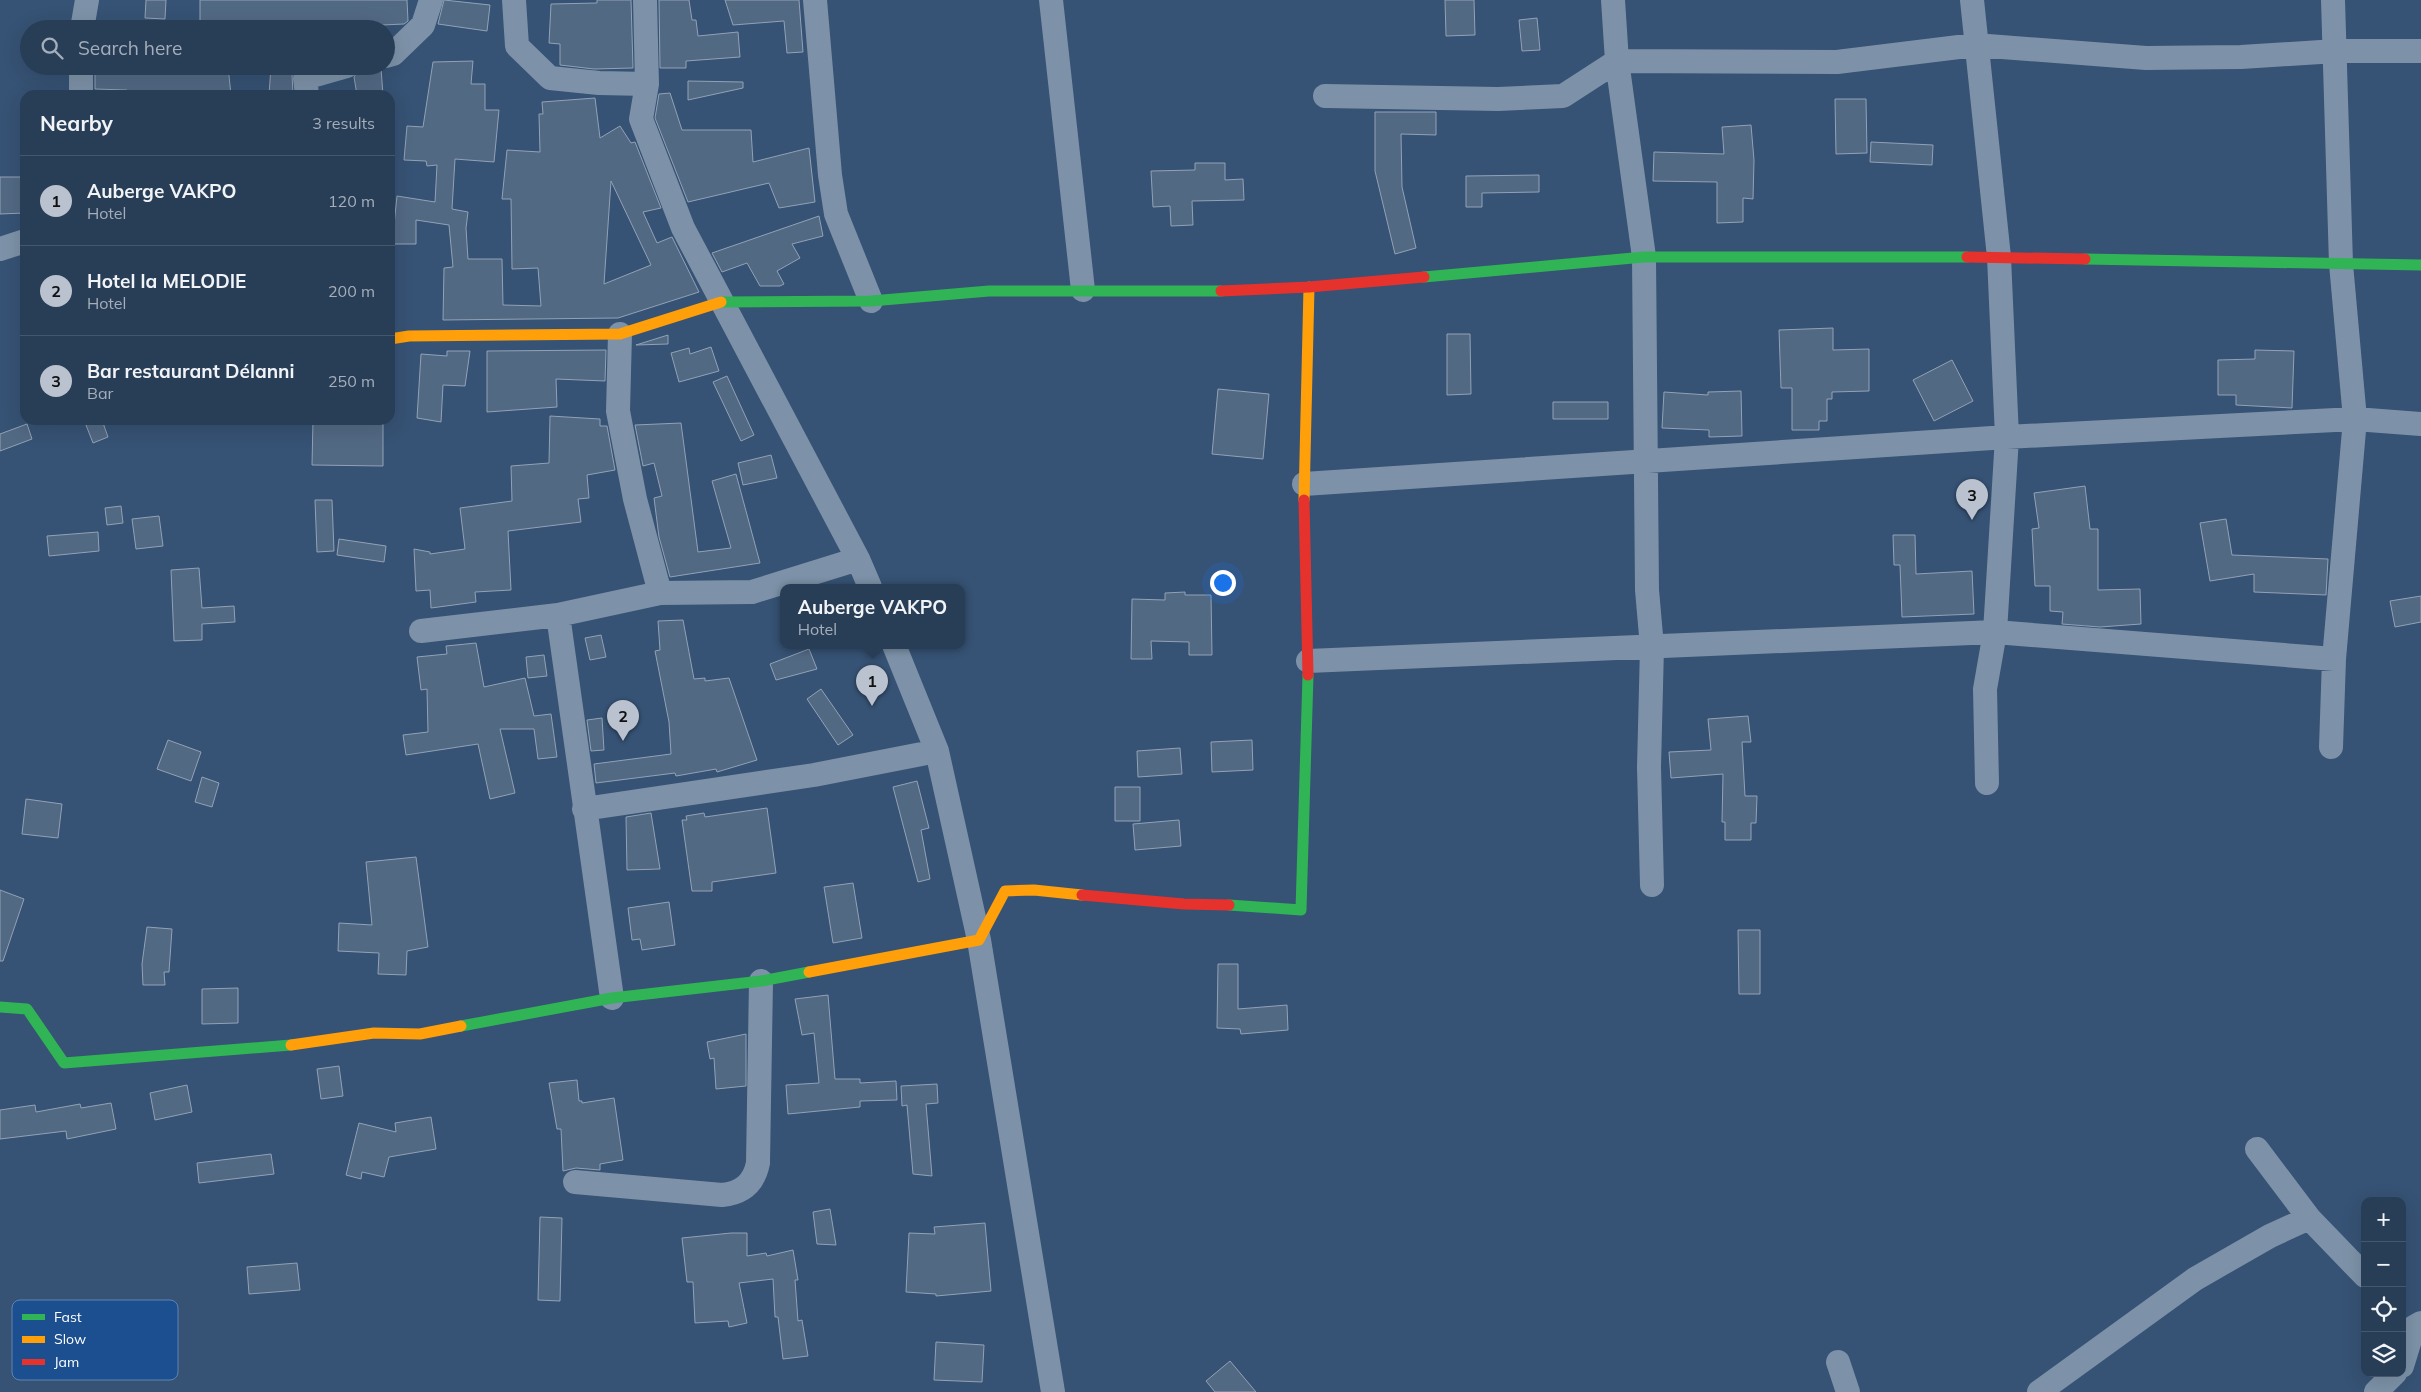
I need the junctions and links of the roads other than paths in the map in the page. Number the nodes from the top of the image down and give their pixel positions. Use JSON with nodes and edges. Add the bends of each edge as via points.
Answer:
{"nodes":[{"id":1,"x":87,"y":0,"type":"edge"},
{"id":2,"x":431,"y":0,"type":"edge"},
{"id":3,"x":514,"y":0,"type":"edge"},
{"id":4,"x":645,"y":0,"type":"edge"},
{"id":5,"x":815,"y":0,"type":"edge"},
{"id":6,"x":1051,"y":0,"type":"edge"},
{"id":7,"x":1613,"y":0,"type":"edge"},
{"id":8,"x":1972,"y":0,"type":"edge"},
{"id":9,"x":2334,"y":0,"type":"edge"},
{"id":10,"x":84,"y":20,"type":"edge"},
{"id":11,"x":1975,"y":45,"type":"junction"},
{"id":12,"x":395,"y":51,"type":"edge"},
{"id":13,"x":2336,"y":51,"type":"junction"},
{"id":14,"x":2421,"y":51,"type":"edge"},
{"id":15,"x":1617,"y":62,"type":"junction"},
{"id":16,"x":81,"y":75,"type":"edge"},
{"id":17,"x":316,"y":75,"type":"edge"},
{"id":18,"x":647,"y":84,"type":"junction"},
{"id":19,"x":81,"y":90,"type":"edge"},
{"id":20,"x":306,"y":90,"type":"edge"},
{"id":21,"x":1325,"y":96,"type":"dead end"},
{"id":22,"x":20,"y":243,"type":"edge"},
{"id":23,"x":0,"y":249,"type":"edge"},
{"id":24,"x":1644,"y":257,"type":"junction"},
{"id":25,"x":1999,"y":257,"type":"junction"},
{"id":26,"x":2341,"y":264,"type":"junction"},
{"id":27,"x":2421,"y":265,"type":"edge"},
{"id":28,"x":1309,"y":287,"type":"junction"},
{"id":29,"x":1083,"y":290,"type":"junction"},
{"id":30,"x":871,"y":301,"type":"junction"},
{"id":31,"x":721,"y":302,"type":"junction"},
{"id":32,"x":620,"y":334,"type":"junction"},
{"id":33,"x":395,"y":338,"type":"edge"},
{"id":34,"x":2355,"y":419,"type":"junction"},
{"id":35,"x":2421,"y":424,"type":"edge"},
{"id":36,"x":2008,"y":437,"type":"junction"},
{"id":37,"x":1646,"y":462,"type":"junction"},
{"id":38,"x":1304,"y":484,"type":"junction"},
{"id":39,"x":858,"y":559,"type":"junction"},
{"id":40,"x":869,"y":584,"type":"edge"},
{"id":41,"x":660,"y":593,"type":"junction"},
{"id":42,"x":558,"y":615,"type":"junction"},
{"id":43,"x":421,"y":631,"type":"dead end"},
{"id":44,"x":1995,"y":632,"type":"junction"},
{"id":45,"x":1652,"y":647,"type":"junction"},
{"id":46,"x":896,"y":649,"type":"edge"},
{"id":47,"x":2334,"y":659,"type":"junction"},
{"id":48,"x":1308,"y":661,"type":"junction"},
{"id":49,"x":2332,"y":747,"type":"dead end"},
{"id":50,"x":938,"y":751,"type":"junction"},
{"id":51,"x":1987,"y":783,"type":"dead end"},
{"id":52,"x":584,"y":809,"type":"junction"},
{"id":53,"x":1652,"y":885,"type":"dead end"},
{"id":54,"x":979,"y":940,"type":"junction"},
{"id":55,"x":761,"y":981,"type":"junction"},
{"id":56,"x":612,"y":998,"type":"junction"},
{"id":57,"x":0,"y":1008,"type":"edge"},
{"id":58,"x":2258,"y":1148,"type":"dead end"},
{"id":59,"x":575,"y":1182,"type":"dead end"},
{"id":60,"x":2309,"y":1218,"type":"junction"},
{"id":61,"x":2361,"y":1272,"type":"edge"},
{"id":62,"x":2415,"y":1325,"type":"edge"},
{"id":63,"x":2406,"y":1353,"type":"edge"},
{"id":64,"x":1838,"y":1362,"type":"dead end"},
{"id":65,"x":2391,"y":1377,"type":"edge"},
{"id":66,"x":1053,"y":1392,"type":"edge"},
{"id":67,"x":1848,"y":1392,"type":"edge"},
{"id":68,"x":2039,"y":1392,"type":"edge"},
{"id":69,"x":2376,"y":1392,"type":"edge"}],
"edges":[{"from":1,"to":10,"type":"street"},
{"from":2,"to":12,"type":"street","via":[[423,24]]},
{"from":3,"to":18,"type":"street","via":[[518,46],[550,78]]},
{"from":4,"to":18,"type":"street"},
{"from":5,"to":30,"type":"street","via":[[836,214]]},
{"from":6,"to":29,"type":"street"},
{"from":7,"to":15,"type":"street"},
{"from":8,"to":11,"type":"street"},
{"from":9,"to":13,"type":"street"},
{"from":11,"to":13,"type":"street","via":[[2146,58]]},
{"from":11,"to":15,"type":"street","via":[[1837,62]]},
{"from":11,"to":25,"type":"street"},
{"from":13,"to":14,"type":"street"},
{"from":13,"to":26,"type":"street"},
{"from":15,"to":21,"type":"street","via":[[1563,96],[1498,99]]},
{"from":15,"to":24,"type":"street"},
{"from":16,"to":19,"type":"street"},
{"from":17,"to":20,"type":"street","via":[[305,78]]},
{"from":18,"to":31,"type":"street","via":[[641,119],[683,228]]},
{"from":22,"to":23,"type":"street"},
{"from":24,"to":25,"type":"street"},
{"from":24,"to":28,"type":"street"},
{"from":24,"to":37,"type":"street"},
{"from":25,"to":26,"type":"street"},
{"from":25,"to":36,"type":"street"},
{"from":26,"to":27,"type":"street"},
{"from":26,"to":34,"type":"street"},
{"from":28,"to":29,"type":"street","via":[[1227,291]]},
{"from":28,"to":38,"type":"street"},
{"from":29,"to":30,"type":"street","via":[[989,291]]},
{"from":30,"to":31,"type":"street"},
{"from":31,"to":32,"type":"street"},
{"from":31,"to":39,"type":"street"},
{"from":32,"to":33,"type":"street"},
{"from":32,"to":41,"type":"street","via":[[618,411],[635,499]]},
{"from":34,"to":35,"type":"street"},
{"from":34,"to":36,"type":"street"},
{"from":34,"to":47,"type":"street"},
{"from":36,"to":37,"type":"street"},
{"from":36,"to":44,"type":"street"},
{"from":37,"to":38,"type":"street"},
{"from":37,"to":45,"type":"street","via":[[1647,590]]},
{"from":38,"to":48,"type":"street"},
{"from":39,"to":40,"type":"street"},
{"from":39,"to":41,"type":"street","via":[[752,592]]},
{"from":41,"to":42,"type":"street"},
{"from":42,"to":43,"type":"street"},
{"from":42,"to":52,"type":"street"},
{"from":44,"to":45,"type":"street"},
{"from":44,"to":47,"type":"street"},
{"from":44,"to":51,"type":"street","via":[[1985,689]]},
{"from":45,"to":48,"type":"street"},
{"from":45,"to":53,"type":"street","via":[[1649,767]]},
{"from":46,"to":50,"type":"street"},
{"from":47,"to":49,"type":"street"},
{"from":48,"to":54,"type":"street","via":[[1301,910],[1184,904],[1034,890],[1005,891]]},
{"from":50,"to":52,"type":"street","via":[[814,775]]},
{"from":50,"to":54,"type":"street"},
{"from":52,"to":56,"type":"street"},
{"from":54,"to":55,"type":"street"},
{"from":54,"to":66,"type":"street"},
{"from":55,"to":56,"type":"street"},
{"from":55,"to":59,"type":"street","via":[[758,1163],[756,1174],[746,1187],[735,1193],[722,1194]]},
{"from":56,"to":57,"type":"street","via":[[420,1034],[374,1033],[316,1043],[64,1063],[27,1009]]},
{"from":58,"to":60,"type":"street"},
{"from":60,"to":61,"type":"street"},
{"from":60,"to":68,"type":"street","via":[[2270,1236],[2195,1279]]},
{"from":62,"to":63,"type":"street"},
{"from":64,"to":67,"type":"street"},
{"from":65,"to":69,"type":"street"}]}
